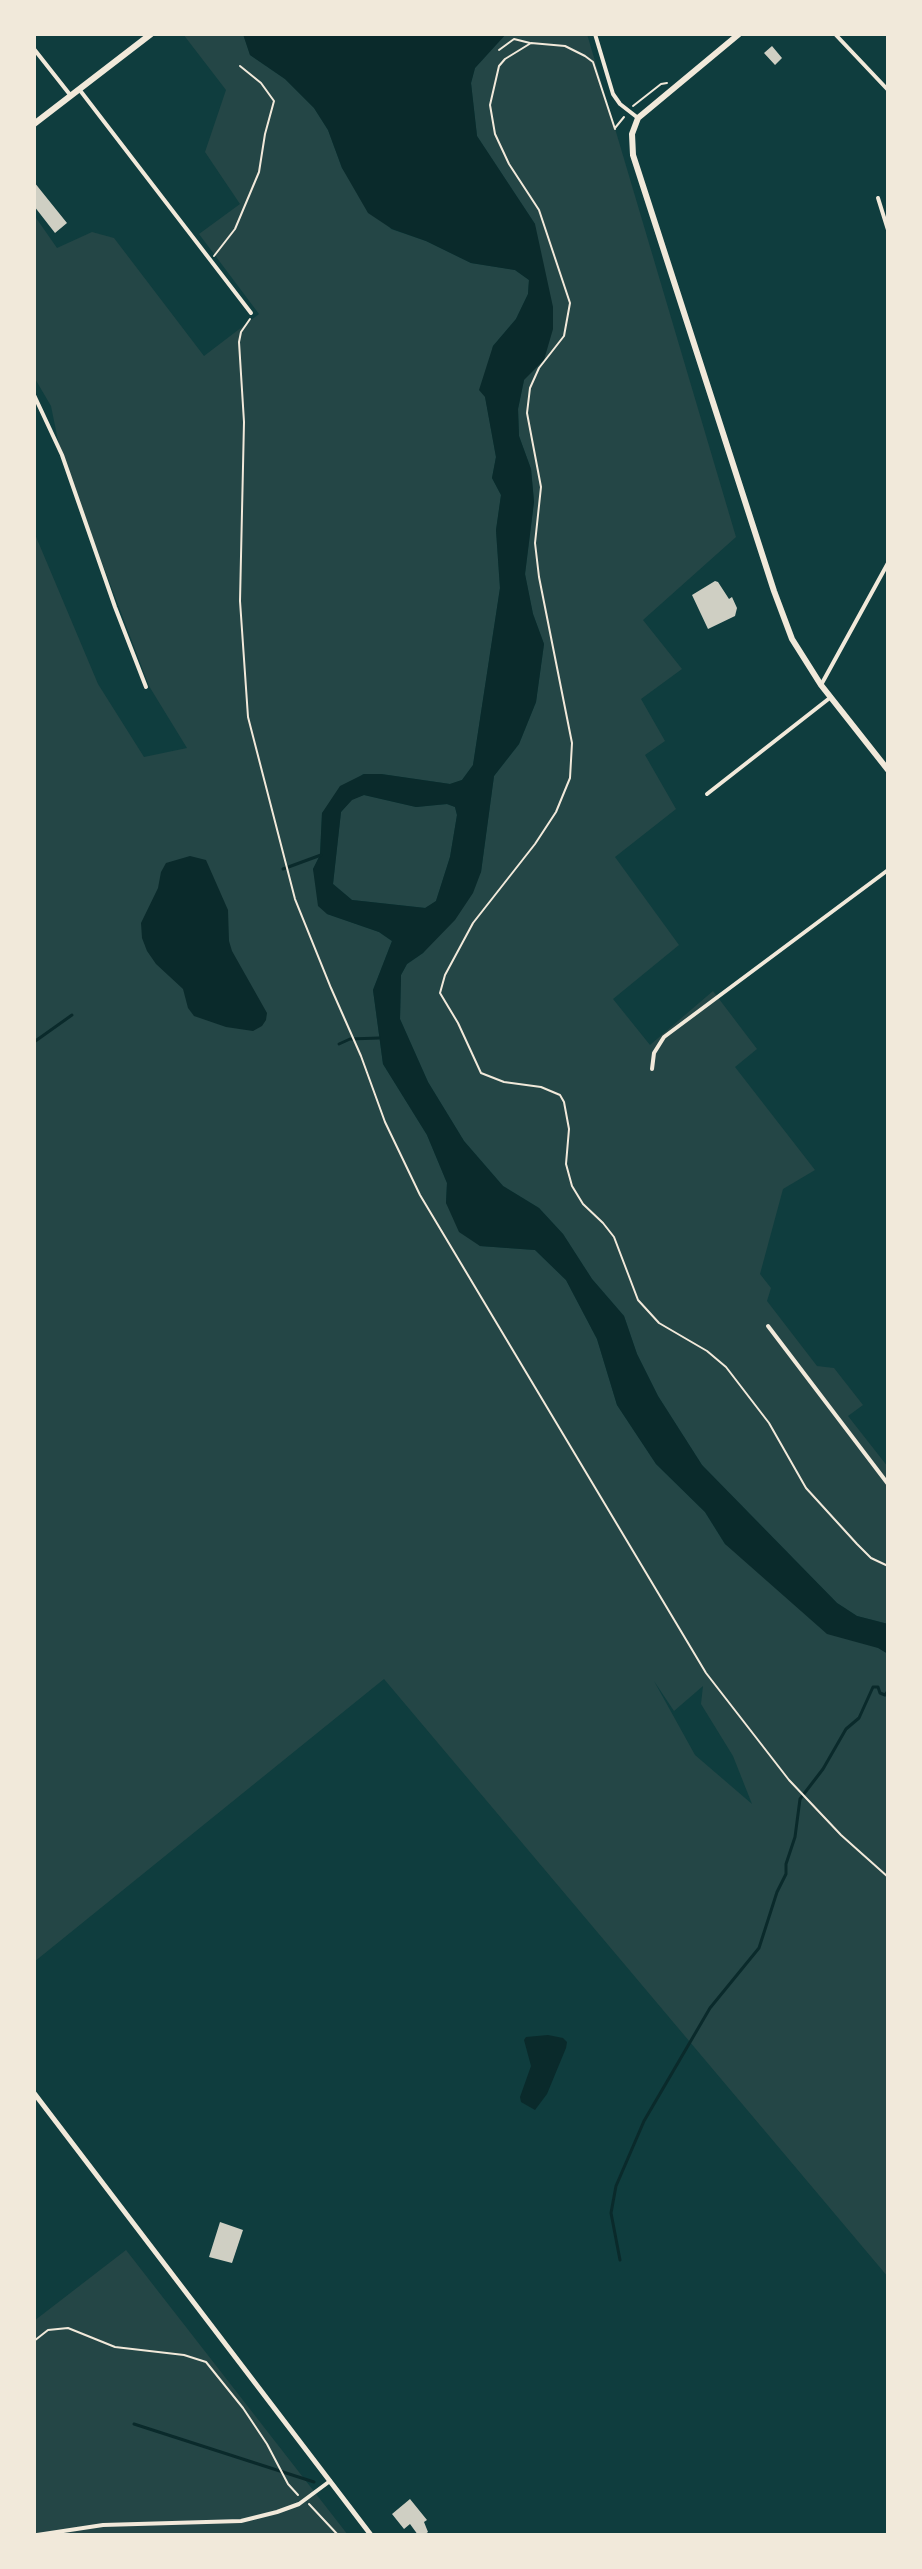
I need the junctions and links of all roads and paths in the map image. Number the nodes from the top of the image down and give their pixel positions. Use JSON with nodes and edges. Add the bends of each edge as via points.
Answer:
{"nodes":[{"id":1,"x":151,"y":34,"type":"edge"},
{"id":2,"x":595,"y":34,"type":"edge"},
{"id":3,"x":739,"y":34,"type":"edge"},
{"id":4,"x":835,"y":34,"type":"edge"},
{"id":5,"x":531,"y":43,"type":"junction"},
{"id":6,"x":34,"y":49,"type":"edge"},
{"id":7,"x":499,"y":50,"type":"dead end"},
{"id":8,"x":240,"y":66,"type":"dead end"},
{"id":9,"x":661,"y":84,"type":"dead end"},
{"id":10,"x":79,"y":89,"type":"junction"},
{"id":11,"x":888,"y":90,"type":"edge"},
{"id":12,"x":71,"y":96,"type":"junction"},
{"id":13,"x":629,"y":110,"type":"junction"},
{"id":14,"x":638,"y":118,"type":"junction"},
{"id":15,"x":34,"y":124,"type":"edge"},
{"id":16,"x":878,"y":198,"type":"dead end"},
{"id":17,"x":888,"y":230,"type":"edge"},
{"id":18,"x":210,"y":260,"type":"junction"},
{"id":19,"x":251,"y":313,"type":"joint"},
{"id":20,"x":34,"y":395,"type":"edge"},
{"id":21,"x":888,"y":563,"type":"edge"},
{"id":22,"x":821,"y":685,"type":"junction"},
{"id":23,"x":146,"y":687,"type":"dead end"},
{"id":24,"x":831,"y":697,"type":"junction"},
{"id":25,"x":888,"y":770,"type":"edge"},
{"id":26,"x":707,"y":794,"type":"dead end"},
{"id":27,"x":888,"y":870,"type":"edge"},
{"id":28,"x":652,"y":1069,"type":"dead end"},
{"id":29,"x":768,"y":1326,"type":"dead end"},
{"id":30,"x":888,"y":1484,"type":"edge"},
{"id":31,"x":888,"y":1566,"type":"edge"},
{"id":32,"x":888,"y":1877,"type":"edge"},
{"id":33,"x":34,"y":2093,"type":"edge"},
{"id":34,"x":34,"y":2341,"type":"edge"},
{"id":35,"x":330,"y":2481,"type":"junction"},
{"id":36,"x":305,"y":2500,"type":"junction"},
{"id":37,"x":37,"y":2535,"type":"edge"},
{"id":38,"x":338,"y":2535,"type":"edge"},
{"id":39,"x":371,"y":2535,"type":"edge"}],
"edges":[{"from":1,"to":10,"type":"main road"},
{"from":2,"to":13,"type":"street","via":[[613,94]]},
{"from":3,"to":14,"type":"main road"},
{"from":4,"to":11,"type":"street"},
{"from":5,"to":7,"type":"path","via":[[514,39]]},
{"from":5,"to":13,"type":"path","via":[[565,46],[593,62],[615,129]]},
{"from":5,"to":31,"type":"path","via":[[499,66],[490,105],[495,134],[539,210],[570,303],[564,336],[539,368],[527,413],[541,487],[535,543],[539,577],[572,743],[570,778],[535,844],[473,923],[440,993],[481,1073],[560,1095],[569,1129],[566,1164],[572,1186],[614,1237],[638,1300],[659,1323],[726,1367],[769,1423],[806,1488],[871,1558]]},
{"from":6,"to":12,"type":"street"},
{"from":8,"to":18,"type":"path","via":[[274,101],[259,172],[235,229]]},
{"from":9,"to":13,"type":"path"},
{"from":10,"to":12,"type":"main road"},
{"from":10,"to":18,"type":"street"},
{"from":12,"to":15,"type":"main road"},
{"from":13,"to":14,"type":"street"},
{"from":14,"to":22,"type":"main road","via":[[633,155],[765,563],[792,639]]},
{"from":16,"to":17,"type":"street"},
{"from":18,"to":19,"type":"street"},
{"from":19,"to":32,"type":"path","via":[[239,342],[244,422],[240,601],[248,717],[287,871],[385,1122],[420,1195],[706,1673],[799,1790]]},
{"from":20,"to":23,"type":"street","via":[[62,455]]},
{"from":21,"to":22,"type":"street"},
{"from":22,"to":24,"type":"main road"},
{"from":24,"to":25,"type":"main road"},
{"from":24,"to":26,"type":"street"},
{"from":27,"to":28,"type":"street","via":[[664,1037]]},
{"from":29,"to":30,"type":"street"},
{"from":33,"to":35,"type":"street"},
{"from":34,"to":36,"type":"path","via":[[48,2330],[68,2328],[115,2347],[206,2362],[243,2408],[291,2489]]},
{"from":35,"to":36,"type":"street"},
{"from":35,"to":39,"type":"street"},
{"from":36,"to":37,"type":"street","via":[[241,2521],[103,2525]]},
{"from":36,"to":38,"type":"path"}]}
